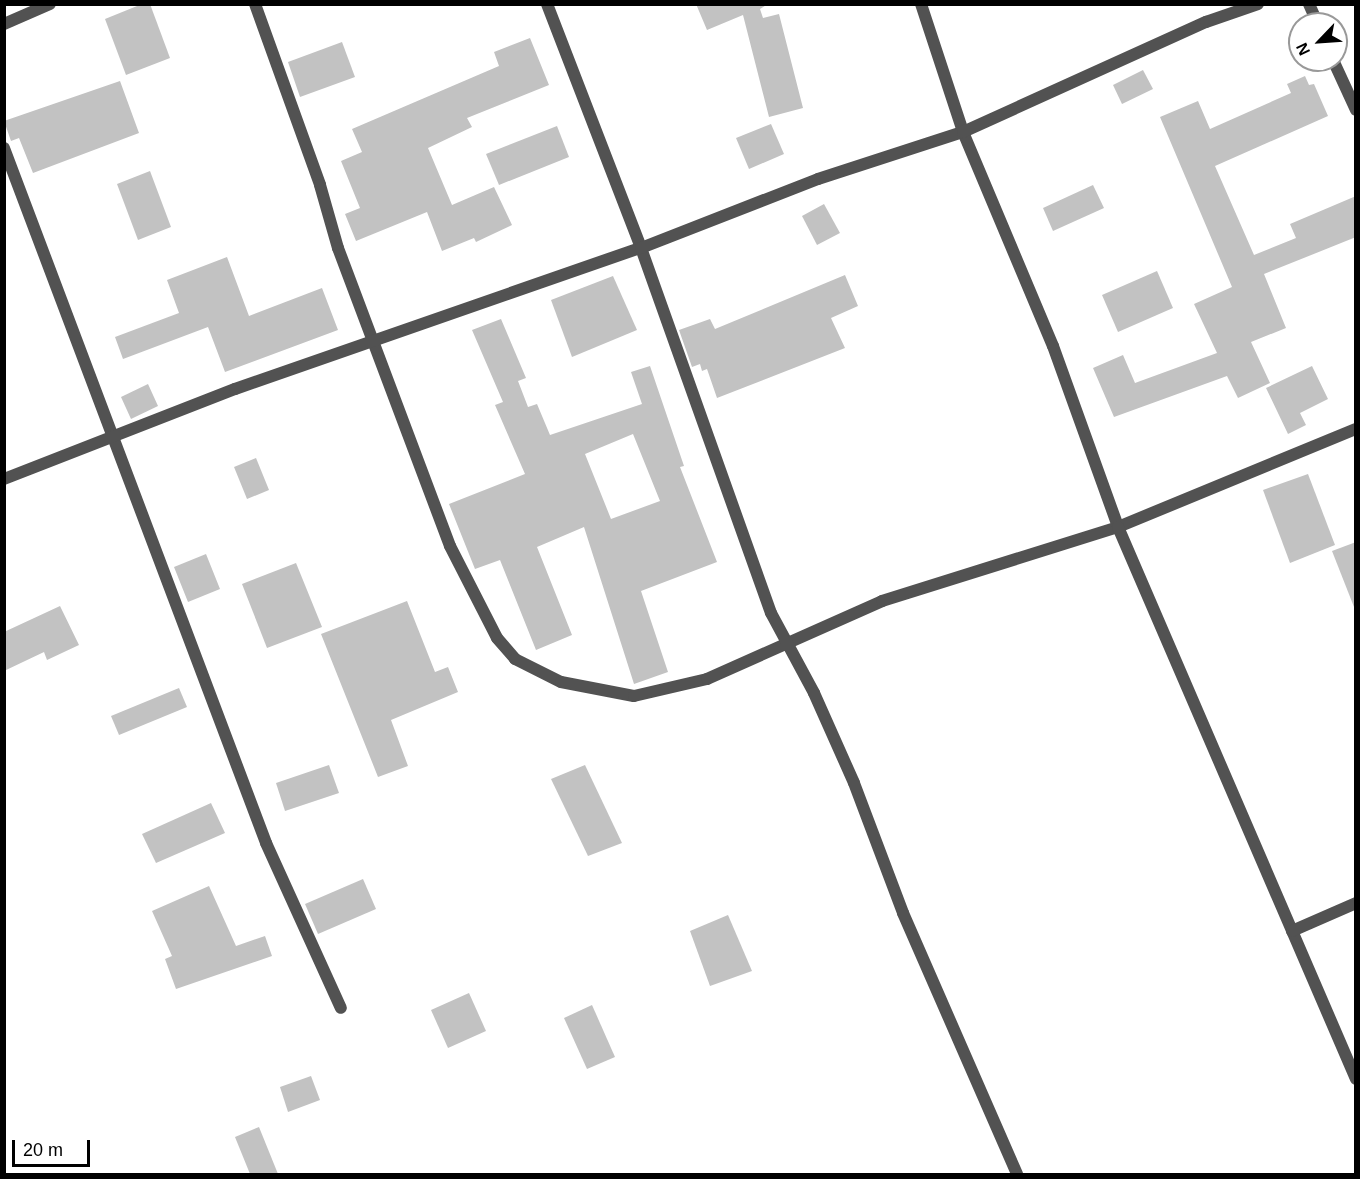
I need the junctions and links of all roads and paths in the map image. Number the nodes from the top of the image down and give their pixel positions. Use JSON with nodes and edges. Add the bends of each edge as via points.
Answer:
{"nodes":[{"id":1,"x":50,"y":4,"type":"edge"},
{"id":2,"x":255,"y":4,"type":"edge"},
{"id":3,"x":548,"y":4,"type":"edge"},
{"id":4,"x":921,"y":4,"type":"edge"},
{"id":5,"x":1258,"y":4,"type":"edge"},
{"id":6,"x":4,"y":24,"type":"edge"},
{"id":7,"x":1339,"y":72,"type":"edge"},
{"id":8,"x":1356,"y":110,"type":"edge"},
{"id":9,"x":963,"y":132,"type":"junction"},
{"id":10,"x":4,"y":148,"type":"edge"},
{"id":11,"x":641,"y":248,"type":"junction"},
{"id":12,"x":374,"y":343,"type":"junction"},
{"id":13,"x":1356,"y":429,"type":"edge"},
{"id":14,"x":114,"y":439,"type":"junction"},
{"id":15,"x":4,"y":479,"type":"edge"},
{"id":16,"x":1118,"y":527,"type":"junction"},
{"id":17,"x":788,"y":644,"type":"junction"},
{"id":18,"x":1356,"y":903,"type":"edge"},
{"id":19,"x":1292,"y":931,"type":"junction"},
{"id":20,"x":341,"y":1008,"type":"dead end"},
{"id":21,"x":1356,"y":1079,"type":"edge"},
{"id":22,"x":1017,"y":1174,"type":"edge"}],
"edges":[{"from":1,"to":6,"type":"street"},
{"from":2,"to":12,"type":"street"},
{"from":3,"to":11,"type":"street"},
{"from":4,"to":9,"type":"street"},
{"from":5,"to":9,"type":"street","via":[[1206,22]]},
{"from":7,"to":8,"type":"street"},
{"from":9,"to":11,"type":"street","via":[[818,179]]},
{"from":9,"to":16,"type":"street","via":[[1053,346]]},
{"from":10,"to":14,"type":"street"},
{"from":11,"to":12,"type":"street"},
{"from":11,"to":17,"type":"street","via":[[771,613]]},
{"from":12,"to":14,"type":"street","via":[[235,389]]},
{"from":12,"to":17,"type":"street","via":[[450,546],[478,607],[515,659],[561,682],[634,696],[707,679]]},
{"from":13,"to":16,"type":"street"},
{"from":14,"to":15,"type":"street"},
{"from":14,"to":20,"type":"street","via":[[157,562],[266,843]]},
{"from":16,"to":17,"type":"street","via":[[891,598]]},
{"from":16,"to":19,"type":"street"},
{"from":17,"to":22,"type":"street","via":[[854,783],[912,934]]},
{"from":18,"to":19,"type":"street"},
{"from":19,"to":21,"type":"street"}]}
